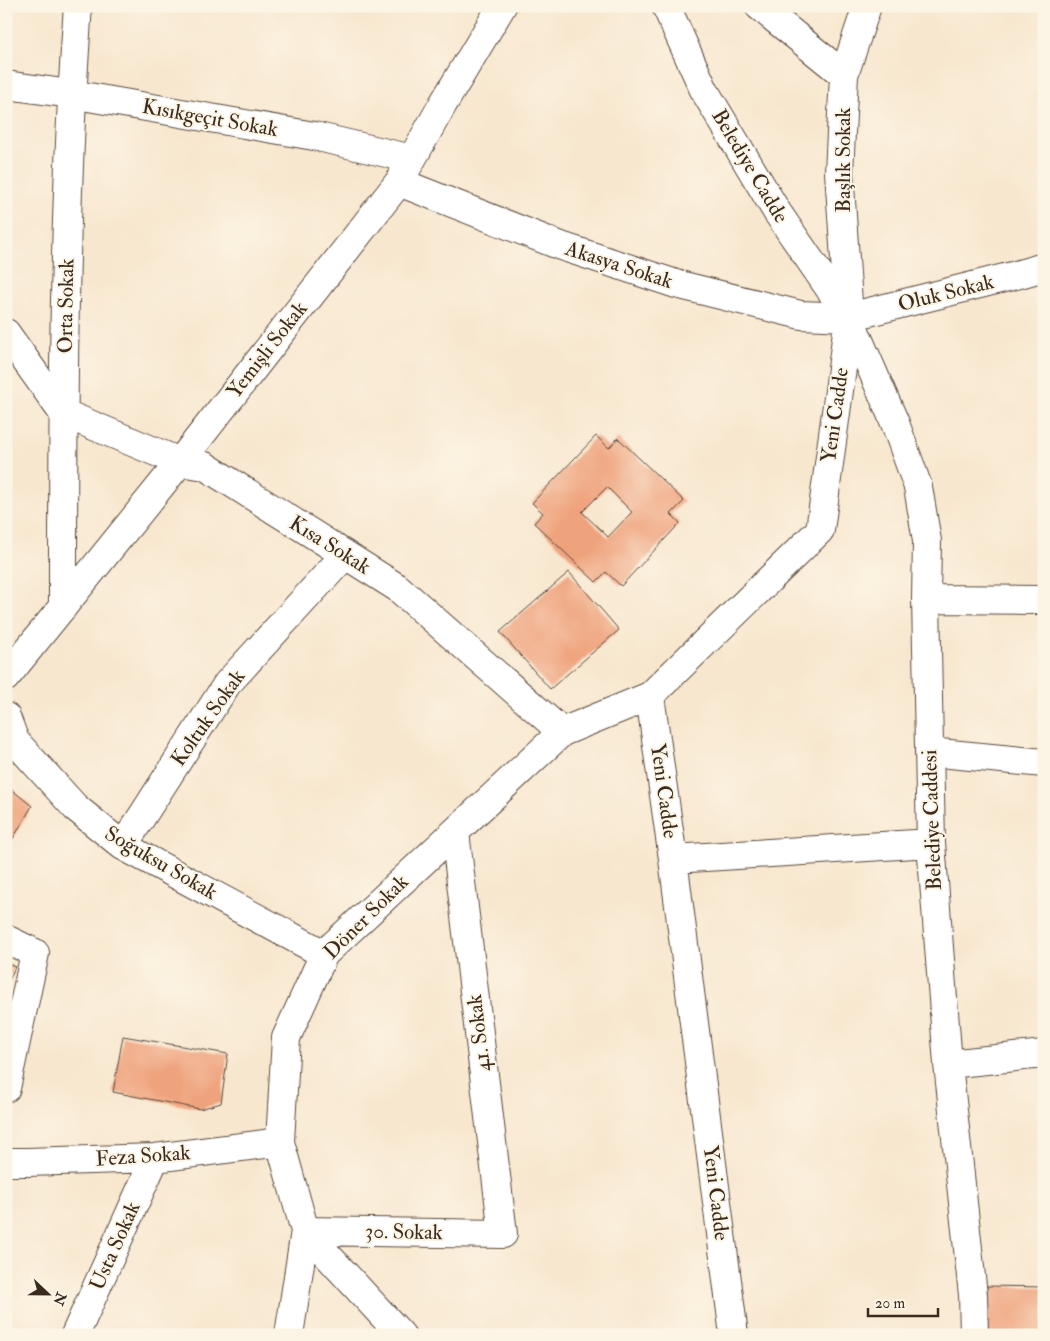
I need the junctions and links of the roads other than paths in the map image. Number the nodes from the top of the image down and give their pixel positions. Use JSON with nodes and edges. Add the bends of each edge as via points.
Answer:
{"nodes":[{"id":1,"x":78,"y":6,"type":"edge"},
{"id":2,"x":502,"y":6,"type":"edge"},
{"id":3,"x":666,"y":6,"type":"edge"},
{"id":4,"x":759,"y":6,"type":"edge"},
{"id":5,"x":867,"y":6,"type":"edge"},
{"id":6,"x":844,"y":75,"type":"junction"},
{"id":7,"x":6,"y":85,"type":"edge"},
{"id":8,"x":71,"y":94,"type":"junction"},
{"id":9,"x":405,"y":170,"type":"junction"},
{"id":10,"x":1044,"y":267,"type":"edge"},
{"id":11,"x":849,"y":318,"type":"junction"},
{"id":12,"x":6,"y":333,"type":"edge"},
{"id":13,"x":63,"y":413,"type":"junction"},
{"id":14,"x":180,"y":462,"type":"junction"},
{"id":15,"x":345,"y":555,"type":"junction"},
{"id":16,"x":926,"y":599,"type":"junction"},
{"id":17,"x":1044,"y":600,"type":"edge"},
{"id":18,"x":63,"y":607,"type":"junction"},
{"id":19,"x":6,"y":677,"type":"edge"},
{"id":20,"x":650,"y":696,"type":"junction"},
{"id":21,"x":6,"y":717,"type":"edge"},
{"id":22,"x":562,"y":732,"type":"junction"},
{"id":23,"x":929,"y":752,"type":"junction"},
{"id":24,"x":1044,"y":763,"type":"edge"},
{"id":25,"x":455,"y":832,"type":"junction"},
{"id":26,"x":931,"y":844,"type":"junction"},
{"id":27,"x":123,"y":846,"type":"junction"},
{"id":28,"x":673,"y":860,"type":"junction"},
{"id":29,"x":6,"y":939,"type":"edge"},
{"id":30,"x":324,"y":954,"type":"junction"},
{"id":31,"x":1044,"y":1054,"type":"edge"},
{"id":32,"x":948,"y":1064,"type":"junction"},
{"id":33,"x":6,"y":1088,"type":"edge"},
{"id":34,"x":280,"y":1142,"type":"junction"},
{"id":35,"x":155,"y":1158,"type":"junction"},
{"id":36,"x":6,"y":1162,"type":"edge"},
{"id":37,"x":305,"y":1231,"type":"junction"},
{"id":38,"x":503,"y":1234,"type":"joint"},
{"id":39,"x":75,"y":1335,"type":"edge"},
{"id":40,"x":289,"y":1335,"type":"edge"},
{"id":41,"x":401,"y":1335,"type":"edge"},
{"id":42,"x":734,"y":1335,"type":"edge"},
{"id":43,"x":974,"y":1335,"type":"edge"}],
"edges":[{"from":1,"to":8,"type":"street","name":"Orta Sokak"},
{"from":2,"to":9,"type":"street","name":"Yemişli Sokak"},
{"from":3,"to":11,"type":"street","name":"Belediye Cadde","via":[[704,90],[777,212]]},
{"from":4,"to":6,"type":"street"},
{"from":5,"to":6,"type":"street","name":"Başlık Sokak"},
{"from":6,"to":11,"type":"street","name":"Başlık Sokak","via":[[839,172]]},
{"from":7,"to":8,"type":"street","name":"Kısıkgeçit Sokak"},
{"from":8,"to":9,"type":"street","name":"Kısıkgeçit Sokak","via":[[314,136]]},
{"from":8,"to":13,"type":"street","name":"Orta Sokak"},
{"from":9,"to":11,"type":"street","name":"Akasya Sokak","via":[[561,246],[676,284],[802,314]]},
{"from":9,"to":14,"type":"street","name":"Yemişli Sokak"},
{"from":10,"to":11,"type":"street","name":"Oluk Sokak"},
{"from":11,"to":16,"type":"street","name":"Belediye Caddesi","via":[[895,424],[918,487],[927,542]]},
{"from":11,"to":20,"type":"street","name":"Yeni Cadde","via":[[820,530]]},
{"from":12,"to":13,"type":"street"},
{"from":13,"to":14,"type":"street","name":"Kısa Sokak"},
{"from":13,"to":18,"type":"street","name":"Orta Sokak"},
{"from":14,"to":15,"type":"street","name":"Kısa Sokak","via":[[205,466]]},
{"from":14,"to":18,"type":"street","name":"Yemişli Sokak"},
{"from":15,"to":22,"type":"street","name":"Kısa Sokak","via":[[398,588]]},
{"from":15,"to":27,"type":"street","name":"Koltuk Sokak","via":[[227,684]]},
{"from":16,"to":17,"type":"street"},
{"from":16,"to":23,"type":"street","name":"Belediye Caddesi"},
{"from":18,"to":19,"type":"street","name":"Yemişli Sokak"},
{"from":20,"to":22,"type":"street","name":"Döner Sokak"},
{"from":20,"to":28,"type":"street","name":"Yeni Cadde"},
{"from":21,"to":27,"type":"street","name":"Soğuksu Sokak","via":[[16,741],[75,807]]},
{"from":22,"to":25,"type":"street","name":"Döner Sokak"},
{"from":23,"to":24,"type":"street"},
{"from":23,"to":26,"type":"street","name":"Belediye Caddesi"},
{"from":25,"to":30,"type":"street","name":"Döner Sokak"},
{"from":25,"to":38,"type":"street","name":"41. Sokak"},
{"from":26,"to":28,"type":"street"},
{"from":26,"to":32,"type":"street","name":"Belediye Caddesi"},
{"from":27,"to":30,"type":"street","name":"Soğuksu Sokak"},
{"from":28,"to":42,"type":"street","name":"Yeni Cadde"},
{"from":29,"to":33,"type":"street","via":[[35,953]]},
{"from":30,"to":34,"type":"street","name":"Döner Sokak","via":[[286,1038]]},
{"from":31,"to":32,"type":"street"},
{"from":32,"to":43,"type":"street","name":"Belediye Caddesi","via":[[973,1295]]},
{"from":34,"to":35,"type":"street","name":"Feza Sokak"},
{"from":34,"to":37,"type":"street","name":"Döner Sokak"},
{"from":35,"to":36,"type":"street","name":"Feza Sokak"},
{"from":35,"to":39,"type":"street","name":"Usta Sokak"},
{"from":37,"to":38,"type":"street","name":"30. Sokak"},
{"from":37,"to":40,"type":"street"},
{"from":37,"to":41,"type":"street","name":"Döner Sokak"}]}
